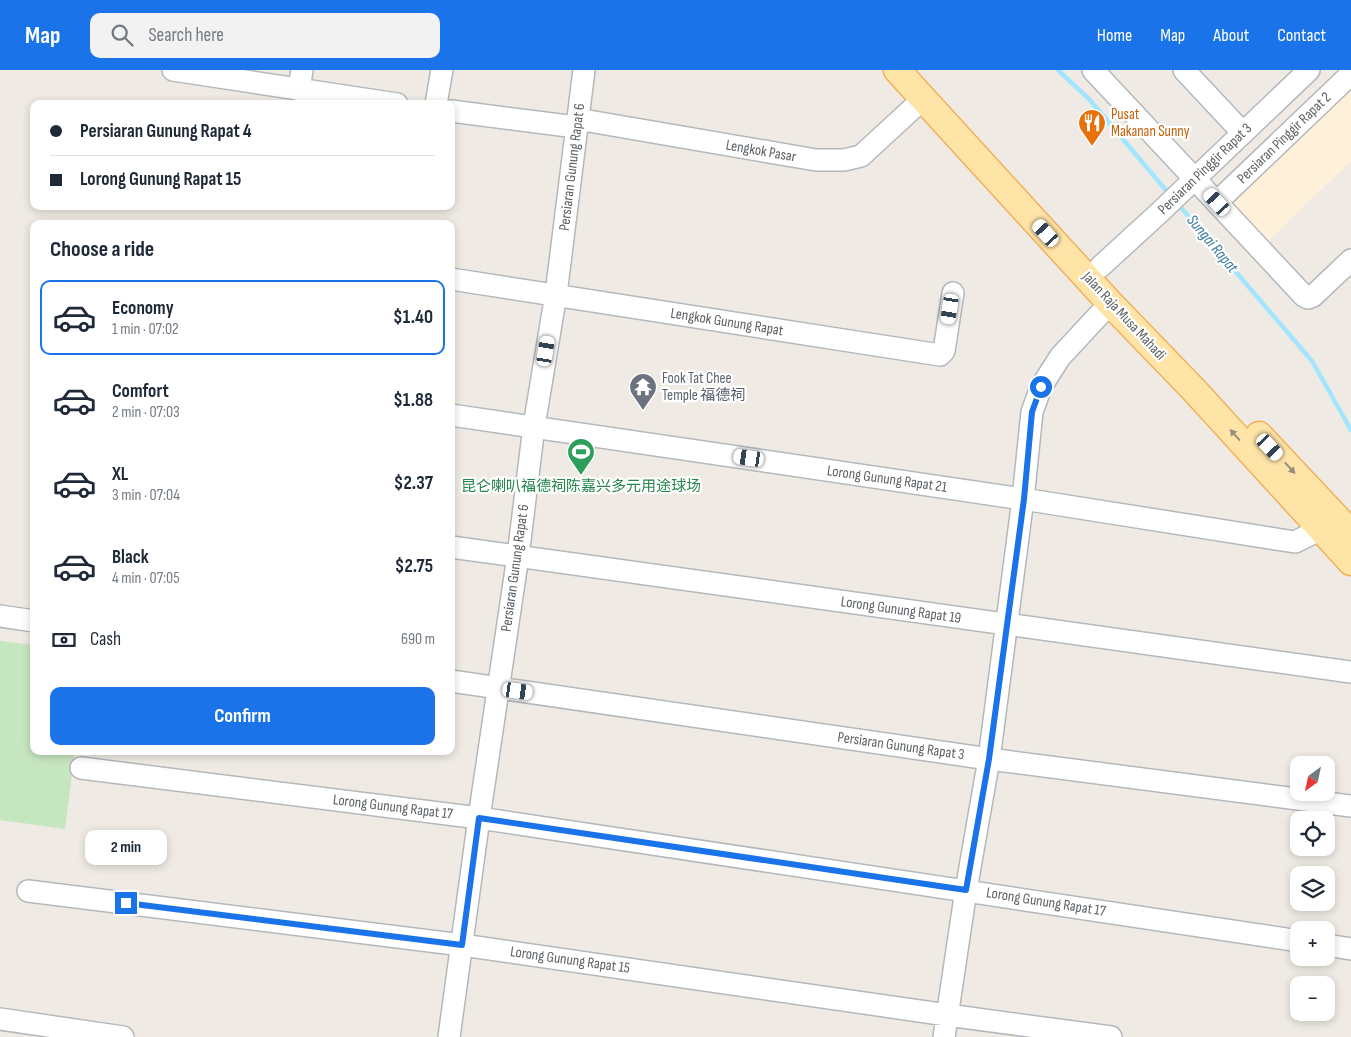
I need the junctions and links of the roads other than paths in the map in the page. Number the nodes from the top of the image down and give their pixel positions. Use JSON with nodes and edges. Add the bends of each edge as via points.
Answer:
{"nodes":[{"id":1,"x":173,"y":70,"type":"edge"},
{"id":2,"x":442,"y":70,"type":"edge"},
{"id":3,"x":584,"y":70,"type":"edge"},
{"id":4,"x":897,"y":70,"type":"edge"},
{"id":5,"x":917,"y":70,"type":"edge"},
{"id":6,"x":1093,"y":70,"type":"edge"},
{"id":7,"x":1184,"y":70,"type":"edge"},
{"id":8,"x":1309,"y":70,"type":"edge"},
{"id":9,"x":1351,"y":74,"type":"edge"},
{"id":10,"x":300,"y":80,"type":"edge"},
{"id":11,"x":924,"y":98,"type":"junction"},
{"id":12,"x":381,"y":100,"type":"edge"},
{"id":13,"x":437,"y":100,"type":"edge"},
{"id":14,"x":455,"y":111,"type":"edge"},
{"id":15,"x":577,"y":123,"type":"junction"},
{"id":16,"x":1242,"y":132,"type":"junction"},
{"id":17,"x":1188,"y":185,"type":"junction"},
{"id":18,"x":1217,"y":202,"type":"junction"},
{"id":19,"x":1059,"y":246,"type":"junction"},
{"id":20,"x":1351,"y":260,"type":"edge"},
{"id":21,"x":1100,"y":267,"type":"junction"},
{"id":22,"x":455,"y":280,"type":"edge"},
{"id":23,"x":953,"y":293,"type":"dead end"},
{"id":24,"x":556,"y":294,"type":"junction"},
{"id":25,"x":1110,"y":303,"type":"junction"},
{"id":26,"x":455,"y":416,"type":"edge"},
{"id":27,"x":534,"y":426,"type":"junction"},
{"id":28,"x":1024,"y":499,"type":"junction"},
{"id":29,"x":1321,"y":530,"type":"junction"},
{"id":30,"x":1351,"y":533,"type":"edge"},
{"id":31,"x":455,"y":548,"type":"edge"},
{"id":32,"x":518,"y":556,"type":"junction"},
{"id":33,"x":1351,"y":562,"type":"edge"},
{"id":34,"x":0,"y":616,"type":"edge"},
{"id":35,"x":30,"y":620,"type":"edge"},
{"id":36,"x":1006,"y":625,"type":"junction"},
{"id":37,"x":1351,"y":672,"type":"edge"},
{"id":38,"x":455,"y":682,"type":"edge"},
{"id":39,"x":498,"y":688,"type":"junction"},
{"id":40,"x":989,"y":759,"type":"junction"},
{"id":41,"x":80,"y":768,"type":"dead end"},
{"id":42,"x":1351,"y":806,"type":"edge"},
{"id":43,"x":479,"y":818,"type":"junction"},
{"id":44,"x":966,"y":890,"type":"junction"},
{"id":45,"x":28,"y":891,"type":"dead end"},
{"id":46,"x":1290,"y":940,"type":"edge"},
{"id":47,"x":462,"y":945,"type":"junction"},
{"id":48,"x":1335,"y":946,"type":"edge"},
{"id":49,"x":1351,"y":949,"type":"edge"},
{"id":50,"x":947,"y":1015,"type":"junction"},
{"id":51,"x":0,"y":1019,"type":"edge"},
{"id":52,"x":28,"y":1030,"type":"edge"},
{"id":53,"x":122,"y":1037,"type":"edge"},
{"id":54,"x":450,"y":1037,"type":"edge"},
{"id":55,"x":944,"y":1037,"type":"edge"},
{"id":56,"x":1111,"y":1037,"type":"edge"}],
"edges":[{"from":1,"to":10,"type":"street"},
{"from":2,"to":13,"type":"street"},
{"from":3,"to":15,"type":"street","name":"Persiaran Gunung Rapat 6"},
{"from":4,"to":11,"type":"main road","name":"Jalan Raja Musa Mahadi"},
{"from":5,"to":21,"type":"main road","name":"Jalan Raja Musa Mahadi"},
{"from":6,"to":17,"type":"street"},
{"from":7,"to":16,"type":"street"},
{"from":8,"to":16,"type":"street","name":"Persiaran Pinggir Rapat 3"},
{"from":9,"to":18,"type":"street","name":"Persiaran Pinggir Rapat 2"},
{"from":10,"to":12,"type":"street"},
{"from":11,"to":15,"type":"street","name":"Lengkok Pasar","via":[[861,156],[844,160],[816,160]]},
{"from":11,"to":19,"type":"main road","name":"Jalan Raja Musa Mahadi"},
{"from":14,"to":15,"type":"street","name":"Lengkok Pasar"},
{"from":15,"to":24,"type":"street","name":"Persiaran Gunung Rapat 6"},
{"from":16,"to":17,"type":"street","name":"Persiaran Pinggir Rapat 3"},
{"from":17,"to":18,"type":"street"},
{"from":17,"to":21,"type":"street","name":"Persiaran Pinggir Rapat 3"},
{"from":18,"to":20,"type":"street","via":[[1308,298]]},
{"from":19,"to":21,"type":"main road","via":[[1082,265]]},
{"from":19,"to":25,"type":"main road","name":"Jalan Raja Musa Mahadi"},
{"from":21,"to":25,"type":"main road","via":[[1097,279]]},
{"from":21,"to":30,"type":"main road","name":"Jalan Raja Musa Mahadi","one_way":true},
{"from":22,"to":24,"type":"street","name":"Lengkok Gunung Rapat"},
{"from":23,"to":24,"type":"street","name":"Lengkok Gunung Rapat","via":[[944,351],[940,355]]},
{"from":24,"to":27,"type":"street","name":"Persiaran Gunung Rapat 6"},
{"from":25,"to":28,"type":"street","via":[[1060,357],[1041,387],[1032,412]]},
{"from":29,"to":25,"type":"main road","name":"Jalan Raja Musa Mahadi","one_way":true},
{"from":26,"to":27,"type":"street","name":"Lorong Gunung Rapat 21"},
{"from":27,"to":28,"type":"street","name":"Lorong Gunung Rapat 21"},
{"from":27,"to":32,"type":"street","name":"Persiaran Gunung Rapat 6"},
{"from":28,"to":29,"type":"street","name":"Lorong Gunung Rapat 21","via":[[1295,542]]},
{"from":28,"to":36,"type":"street"},
{"from":29,"to":33,"type":"main road","name":"Jalan Raja Musa Mahadi"},
{"from":31,"to":32,"type":"street","name":"Lorong Gunung Rapat 19"},
{"from":32,"to":36,"type":"street","name":"Lorong Gunung Rapat 19"},
{"from":32,"to":39,"type":"street","name":"Persiaran Gunung Rapat 6"},
{"from":34,"to":35,"type":"street"},
{"from":36,"to":37,"type":"street","name":"Lorong Gunung Rapat 19"},
{"from":36,"to":40,"type":"street"},
{"from":38,"to":39,"type":"street","name":"Persiaran Gunung Rapat 3"},
{"from":39,"to":40,"type":"street","name":"Persiaran Gunung Rapat 3"},
{"from":39,"to":43,"type":"street","name":"Persiaran Gunung Rapat 6"},
{"from":40,"to":42,"type":"street","name":"Persiaran Gunung Rapat 3"},
{"from":40,"to":44,"type":"street"},
{"from":41,"to":43,"type":"street","name":"Lorong Gunung Rapat 17"},
{"from":43,"to":44,"type":"street","name":"Lorong Gunung Rapat 17"},
{"from":43,"to":47,"type":"street","name":"Persiaran Gunung Rapat 6"},
{"from":44,"to":46,"type":"street","name":"Lorong Gunung Rapat 17"},
{"from":44,"to":50,"type":"street"},
{"from":45,"to":47,"type":"street","name":"Lorong Gunung Rapat 15"},
{"from":47,"to":50,"type":"street","name":"Lorong Gunung Rapat 15"},
{"from":47,"to":54,"type":"street","name":"Persiaran Gunung Rapat 6"},
{"from":48,"to":49,"type":"street"},
{"from":50,"to":55,"type":"street"},
{"from":50,"to":56,"type":"street","name":"Lorong Gunung Rapat 15"},
{"from":51,"to":52,"type":"street"},
{"from":52,"to":53,"type":"street"}]}
